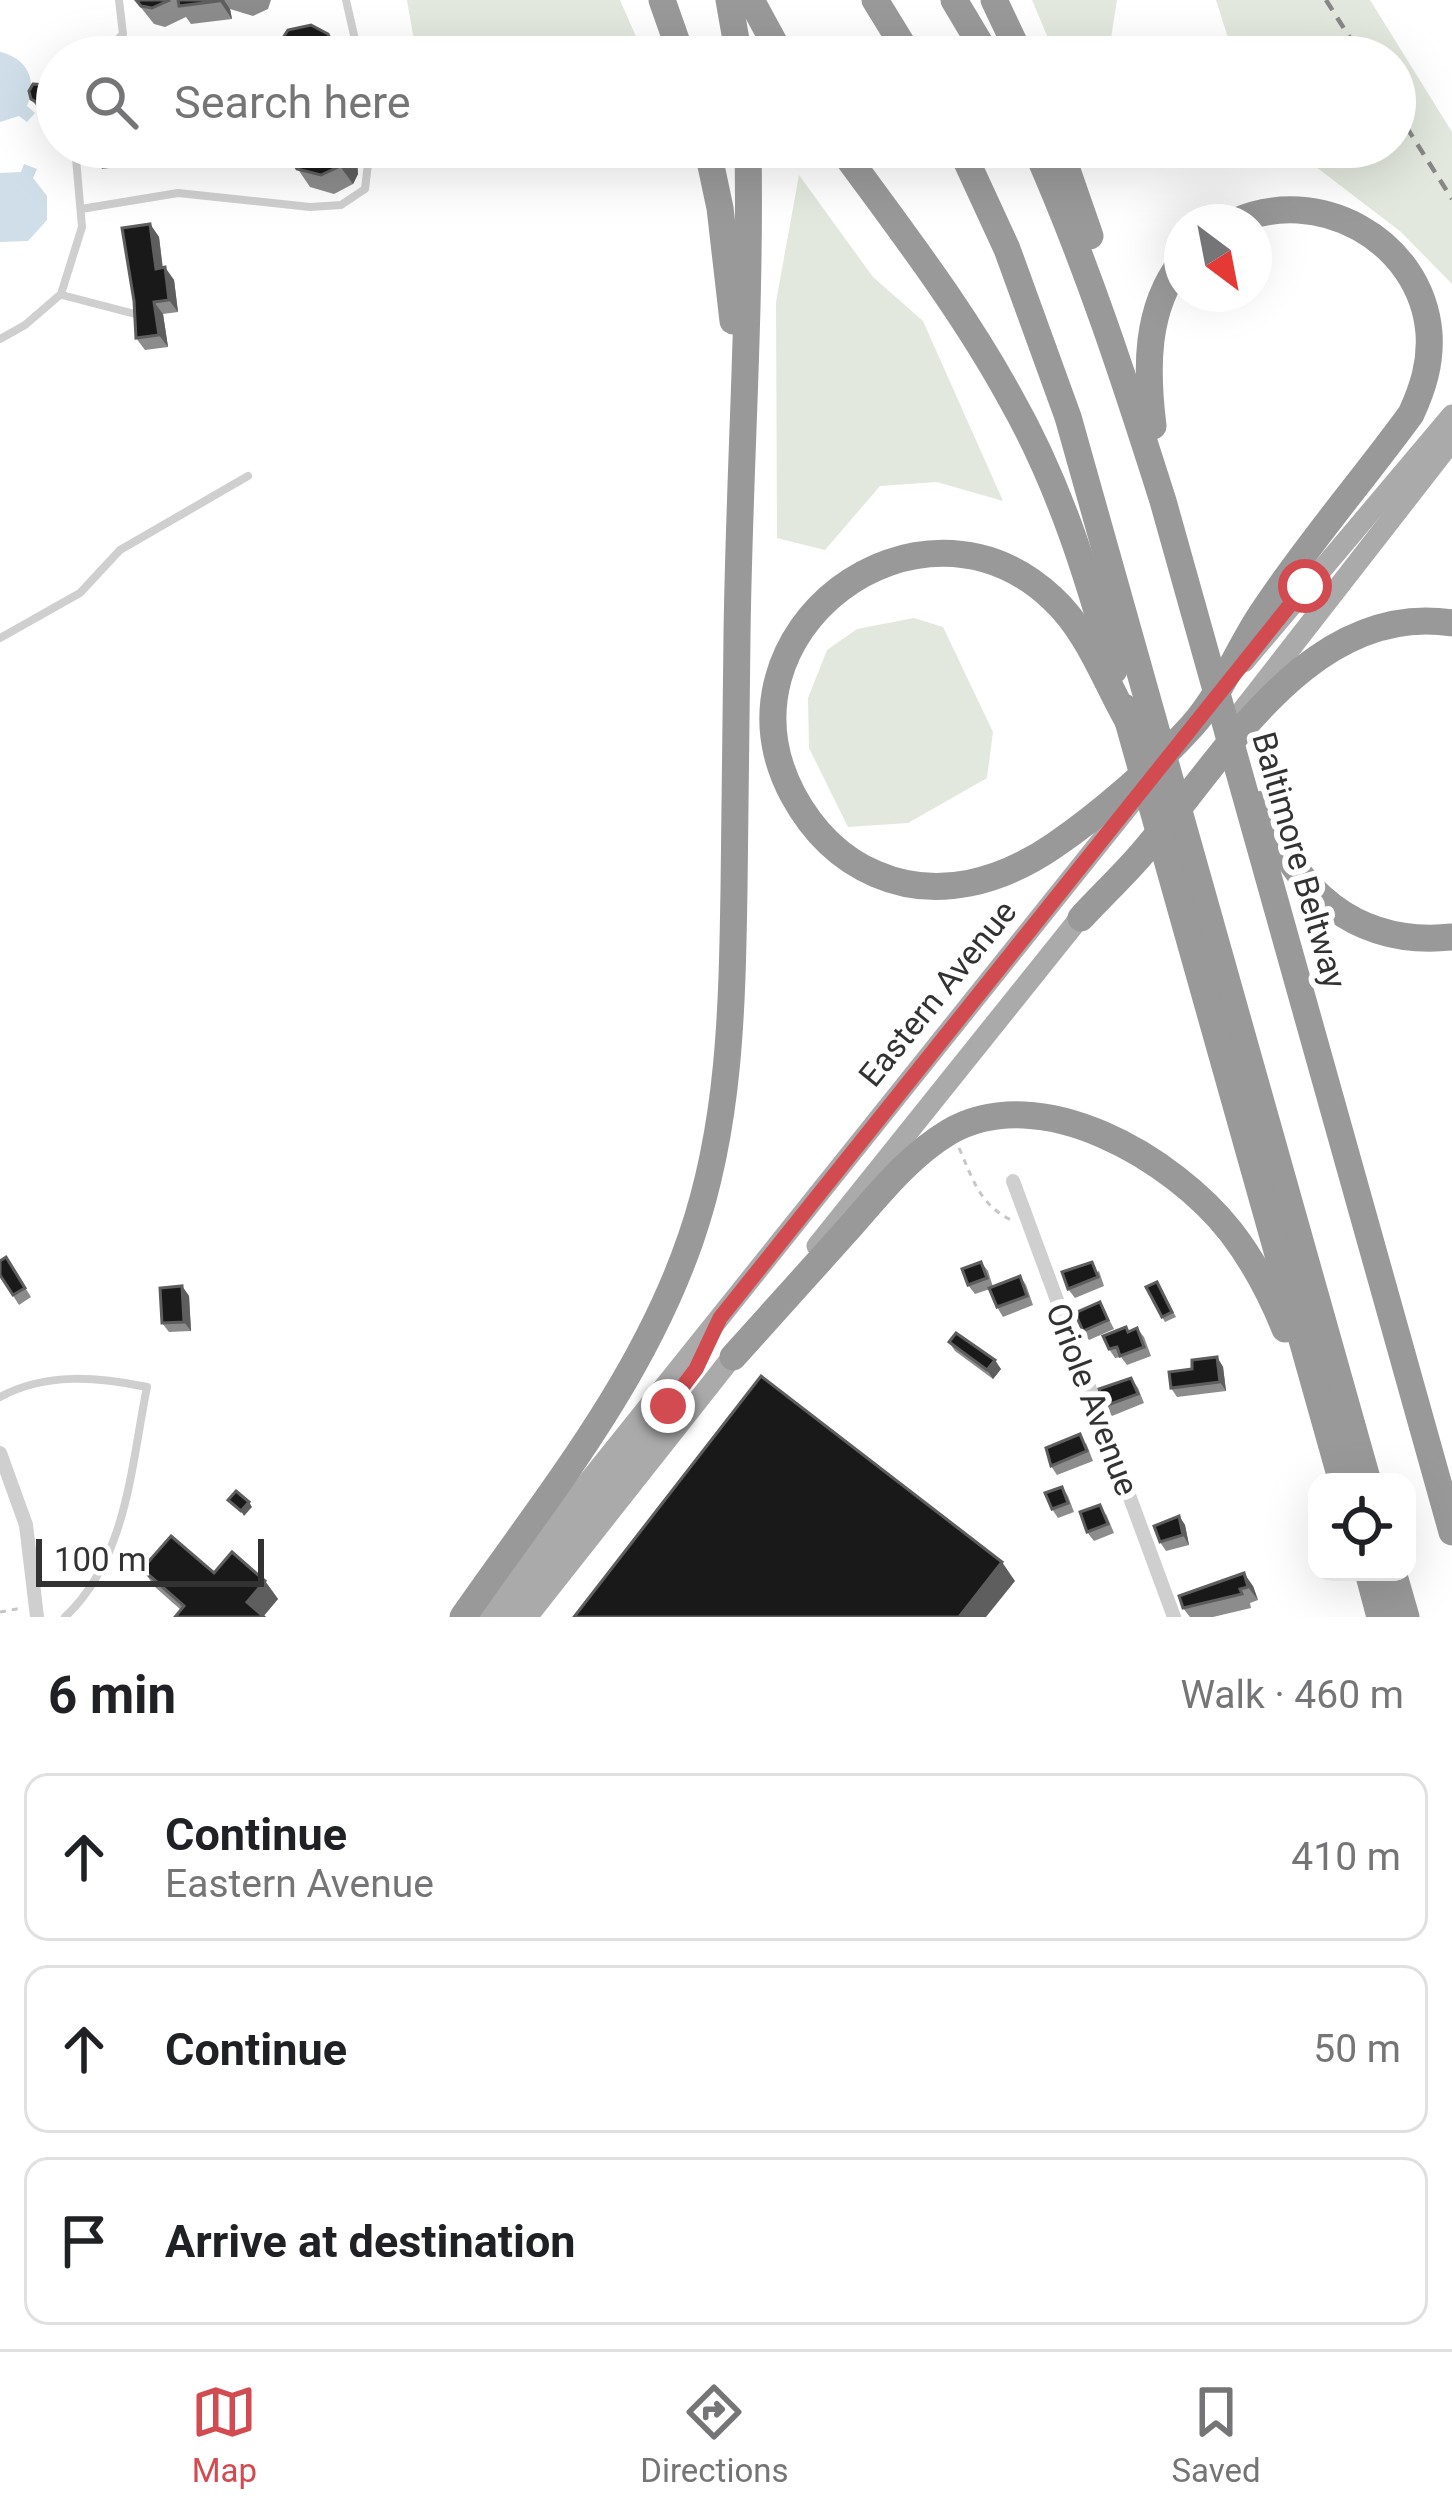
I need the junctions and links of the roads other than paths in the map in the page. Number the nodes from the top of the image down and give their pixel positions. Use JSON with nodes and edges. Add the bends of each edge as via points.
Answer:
{"nodes":[{"id":1,"x":119,"y":0,"type":"edge"},
{"id":2,"x":346,"y":0,"type":"edge"},
{"id":3,"x":662,"y":0,"type":"edge"},
{"id":4,"x":729,"y":0,"type":"edge"},
{"id":5,"x":751,"y":0,"type":"edge"},
{"id":6,"x":875,"y":0,"type":"edge"},
{"id":7,"x":954,"y":0,"type":"edge"},
{"id":8,"x":994,"y":0,"type":"edge"},
{"id":9,"x":121,"y":36,"type":"edge"},
{"id":10,"x":354,"y":36,"type":"edge"},
{"id":11,"x":675,"y":36,"type":"edge"},
{"id":12,"x":735,"y":36,"type":"edge"},
{"id":13,"x":771,"y":36,"type":"edge"},
{"id":14,"x":897,"y":36,"type":"edge"},
{"id":15,"x":975,"y":36,"type":"edge"},
{"id":16,"x":1011,"y":36,"type":"edge"},
{"id":17,"x":77,"y":168,"type":"edge"},
{"id":18,"x":368,"y":168,"type":"edge"},
{"id":19,"x":710,"y":168,"type":"edge"},
{"id":20,"x":748,"y":168,"type":"edge"},
{"id":21,"x":855,"y":168,"type":"edge"},
{"id":22,"x":970,"y":168,"type":"edge"},
{"id":23,"x":1045,"y":168,"type":"edge"},
{"id":24,"x":1067,"y":168,"type":"edge"},
{"id":25,"x":81,"y":209,"type":"junction"},
{"id":26,"x":1272,"y":211,"type":"edge"},
{"id":27,"x":1164,"y":293,"type":"edge"},
{"id":28,"x":61,"y":294,"type":"junction"},
{"id":29,"x":136,"y":314,"type":"edge"},
{"id":30,"x":0,"y":339,"type":"edge"},
{"id":31,"x":1114,"y":346,"type":"junction"},
{"id":32,"x":1452,"y":415,"type":"edge"},
{"id":33,"x":1452,"y":441,"type":"edge"},
{"id":34,"x":248,"y":476,"type":"dead end"},
{"id":35,"x":1163,"y":501,"type":"junction"},
{"id":36,"x":738,"y":512,"type":"junction"},
{"id":37,"x":1452,"y":623,"type":"edge"},
{"id":38,"x":0,"y":638,"type":"edge"},
{"id":39,"x":1128,"y":721,"type":"junction"},
{"id":40,"x":1194,"y":724,"type":"junction"},
{"id":41,"x":1248,"y":783,"type":"junction"},
{"id":42,"x":1081,"y":917,"type":"junction"},
{"id":43,"x":1452,"y":937,"type":"edge"},
{"id":44,"x":1013,"y":1181,"type":"dead end"},
{"id":45,"x":720,"y":1318,"type":"junction"},
{"id":46,"x":733,"y":1357,"type":"junction"},
{"id":47,"x":0,"y":1397,"type":"edge"},
{"id":48,"x":0,"y":1453,"type":"edge"},
{"id":49,"x":1338,"y":1473,"type":"edge"},
{"id":50,"x":1338,"y":1473,"type":"edge"},
{"id":51,"x":1365,"y":1473,"type":"edge"},
{"id":52,"x":1452,"y":1532,"type":"edge"},
{"id":53,"x":1370,"y":1581,"type":"edge"},
{"id":54,"x":1396,"y":1581,"type":"edge"},
{"id":55,"x":37,"y":1617,"type":"edge"},
{"id":56,"x":64,"y":1617,"type":"edge"},
{"id":57,"x":463,"y":1617,"type":"edge"},
{"id":58,"x":480,"y":1617,"type":"edge"},
{"id":59,"x":504,"y":1617,"type":"edge"},
{"id":60,"x":526,"y":1617,"type":"edge"},
{"id":61,"x":1174,"y":1617,"type":"edge"},
{"id":62,"x":1380,"y":1617,"type":"edge"},
{"id":63,"x":1406,"y":1617,"type":"edge"}],
"edges":[{"from":1,"to":9,"type":"lane"},
{"from":2,"to":10,"type":"lane"},
{"from":3,"to":11,"type":"highway"},
{"from":4,"to":12,"type":"highway"},
{"from":5,"to":13,"type":"highway"},
{"from":6,"to":14,"type":"highway"},
{"from":7,"to":15,"type":"highway"},
{"from":8,"to":16,"type":"highway"},
{"from":17,"to":25,"type":"lane"},
{"from":18,"to":25,"type":"lane","via":[[365,189],[341,205],[178,193]]},
{"from":19,"to":36,"type":"highway","via":[[732,303]]},
{"from":20,"to":36,"type":"highway"},
{"from":21,"to":39,"type":"highway","via":[[985,353],[1028,431],[1080,552]]},
{"from":22,"to":51,"type":"highway","via":[[1060,397]]},
{"from":23,"to":31,"type":"highway"},
{"from":24,"to":31,"type":"highway","via":[[1086,215]]},
{"from":25,"to":28,"type":"lane"},
{"from":26,"to":40,"type":"highway","via":[[1308,209],[1373,236],[1414,284],[1429,359],[1412,414],[1263,610]]},
{"from":27,"to":35,"type":"highway","via":[[1149,358]]},
{"from":28,"to":29,"type":"lane"},
{"from":28,"to":30,"type":"lane"},
{"from":31,"to":35,"type":"highway"},
{"from":32,"to":40,"type":"main road","name":"Eastern Avenue"},
{"from":33,"to":42,"type":"main road","name":"Eastern Avenue"},
{"from":34,"to":38,"type":"lane","via":[[120,550],[80,593]]},
{"from":35,"to":41,"type":"highway"},
{"from":36,"to":57,"type":"highway","via":[[730,1033],[708,1184],[630,1375]]},
{"from":37,"to":42,"type":"highway","via":[[1409,622],[1360,635],[1280,688]]},
{"from":39,"to":40,"type":"highway","via":[[1054,599],[1004,566],[946,553],[894,559],[822,602],[789,648],[774,704],[785,781],[815,830],[857,866],[932,887],[977,883],[1030,861]]},
{"from":39,"to":49,"type":"highway"},
{"from":40,"to":45,"type":"main road","name":"Eastern Avenue"},
{"from":41,"to":43,"type":"highway","via":[[1285,853],[1322,898],[1367,928]]},
{"from":41,"to":52,"type":"highway","name":"Baltimore Beltway"},
{"from":42,"to":46,"type":"main road","name":"Eastern Avenue"},
{"from":44,"to":61,"type":"street","name":"Oriole Avenue"},
{"from":45,"to":58,"type":"main road","name":"Eastern Avenue"},
{"from":45,"to":59,"type":"main road","via":[[696,1369]]},
{"from":46,"to":50,"type":"highway","via":[[929,1144],[1000,1116],[1060,1121],[1163,1168],[1229,1229],[1274,1302]]},
{"from":46,"to":60,"type":"main road","name":"Eastern Avenue"},
{"from":47,"to":56,"type":"lane","via":[[66,1378],[147,1387],[114,1546]]},
{"from":48,"to":55,"type":"street","via":[[26,1526]]},
{"from":53,"to":62,"type":"highway"},
{"from":54,"to":63,"type":"highway"}]}
